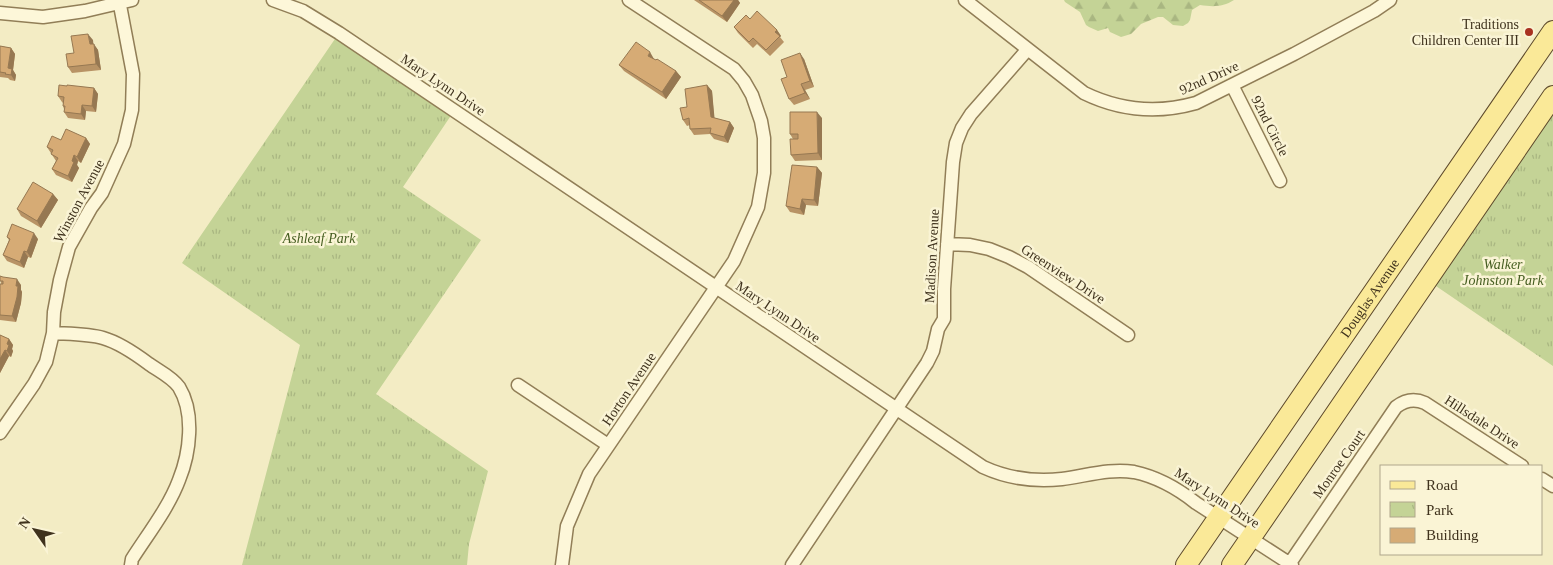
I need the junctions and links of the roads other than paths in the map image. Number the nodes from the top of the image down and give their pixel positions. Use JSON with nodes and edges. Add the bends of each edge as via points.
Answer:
{"nodes":[{"id":1,"x":273,"y":0,"type":"edge"},
{"id":2,"x":629,"y":0,"type":"edge"},
{"id":3,"x":965,"y":0,"type":"edge"},
{"id":4,"x":1390,"y":0,"type":"edge"},
{"id":5,"x":124,"y":1,"type":"edge"},
{"id":6,"x":0,"y":13,"type":"edge"},
{"id":7,"x":1553,"y":30,"type":"edge"},
{"id":8,"x":1027,"y":50,"type":"junction"},
{"id":9,"x":1232,"y":85,"type":"junction"},
{"id":10,"x":1553,"y":96,"type":"edge"},
{"id":11,"x":1280,"y":181,"type":"dead end"},
{"id":12,"x":947,"y":244,"type":"junction"},
{"id":13,"x":716,"y":288,"type":"junction"},
{"id":14,"x":53,"y":333,"type":"junction"},
{"id":15,"x":1128,"y":335,"type":"dead end"},
{"id":16,"x":518,"y":385,"type":"dead end"},
{"id":17,"x":1424,"y":403,"type":"joint"},
{"id":18,"x":897,"y":410,"type":"junction"},
{"id":19,"x":0,"y":433,"type":"edge"},
{"id":20,"x":608,"y":445,"type":"junction"},
{"id":21,"x":1520,"y":465,"type":"edge"},
{"id":22,"x":1219,"y":518,"type":"junction"},
{"id":23,"x":1250,"y":538,"type":"junction"},
{"id":24,"x":1291,"y":564,"type":"edge"},
{"id":25,"x":131,"y":565,"type":"edge"},
{"id":26,"x":562,"y":565,"type":"edge"},
{"id":27,"x":792,"y":565,"type":"edge"},
{"id":28,"x":1186,"y":565,"type":"edge"},
{"id":29,"x":1232,"y":565,"type":"edge"}],
"edges":[{"from":1,"to":13,"type":"street","name":"Mary Lynn Drive","via":[[303,11],[339,33]]},
{"from":2,"to":13,"type":"street","name":"Horton Avenue","via":[[734,69],[752,94],[761,121],[764,173],[758,207],[734,262]]},
{"from":3,"to":8,"type":"street","name":"92nd Drive"},
{"from":4,"to":9,"type":"street","name":"92nd Drive"},
{"from":5,"to":6,"type":"street","via":[[85,11],[43,16]]},
{"from":5,"to":14,"type":"street","name":"Winston Avenue","via":[[133,74],[132,110],[115,167],[69,247],[54,312]]},
{"from":7,"to":22,"type":"main road","name":"Douglas Avenue"},
{"from":8,"to":9,"type":"street","name":"92nd Drive","via":[[1084,92],[1124,108],[1182,107]]},
{"from":8,"to":12,"type":"street","name":"Madison Avenue","via":[[962,128],[952,162]]},
{"from":9,"to":11,"type":"street","name":"92nd Circle"},
{"from":10,"to":23,"type":"main road"},
{"from":12,"to":15,"type":"street","name":"Greenview Drive","via":[[970,245],[1009,257]]},
{"from":12,"to":18,"type":"street","name":"Madison Avenue","via":[[944,319],[927,363]]},
{"from":13,"to":18,"type":"street","name":"Mary Lynn Drive"},
{"from":13,"to":20,"type":"street","name":"Horton Avenue"},
{"from":14,"to":19,"type":"street","name":"Winston Avenue","via":[[46,362]]},
{"from":14,"to":25,"type":"street","via":[[103,338],[130,351],[172,380],[185,400],[187,452],[180,479],[132,558]]},
{"from":16,"to":20,"type":"street"},
{"from":17,"to":21,"type":"street","name":"Hillsdale Drive"},
{"from":17,"to":24,"type":"street","name":"Monroe Court","via":[[1410,400],[1396,407]]},
{"from":18,"to":22,"type":"street","name":"Mary Lynn Drive","via":[[994,472],[1019,478],[1051,479],[1110,471],[1134,472],[1159,479]]},
{"from":18,"to":27,"type":"street","name":"Madison Avenue"},
{"from":20,"to":26,"type":"street","name":"Horton Avenue","via":[[590,474],[567,526]]},
{"from":22,"to":23,"type":"street","name":"Mary Lynn Drive"},
{"from":22,"to":28,"type":"main road","name":"Douglas Avenue"},
{"from":23,"to":24,"type":"street","name":"Mary Lynn Drive"},
{"from":23,"to":29,"type":"main road"}]}
